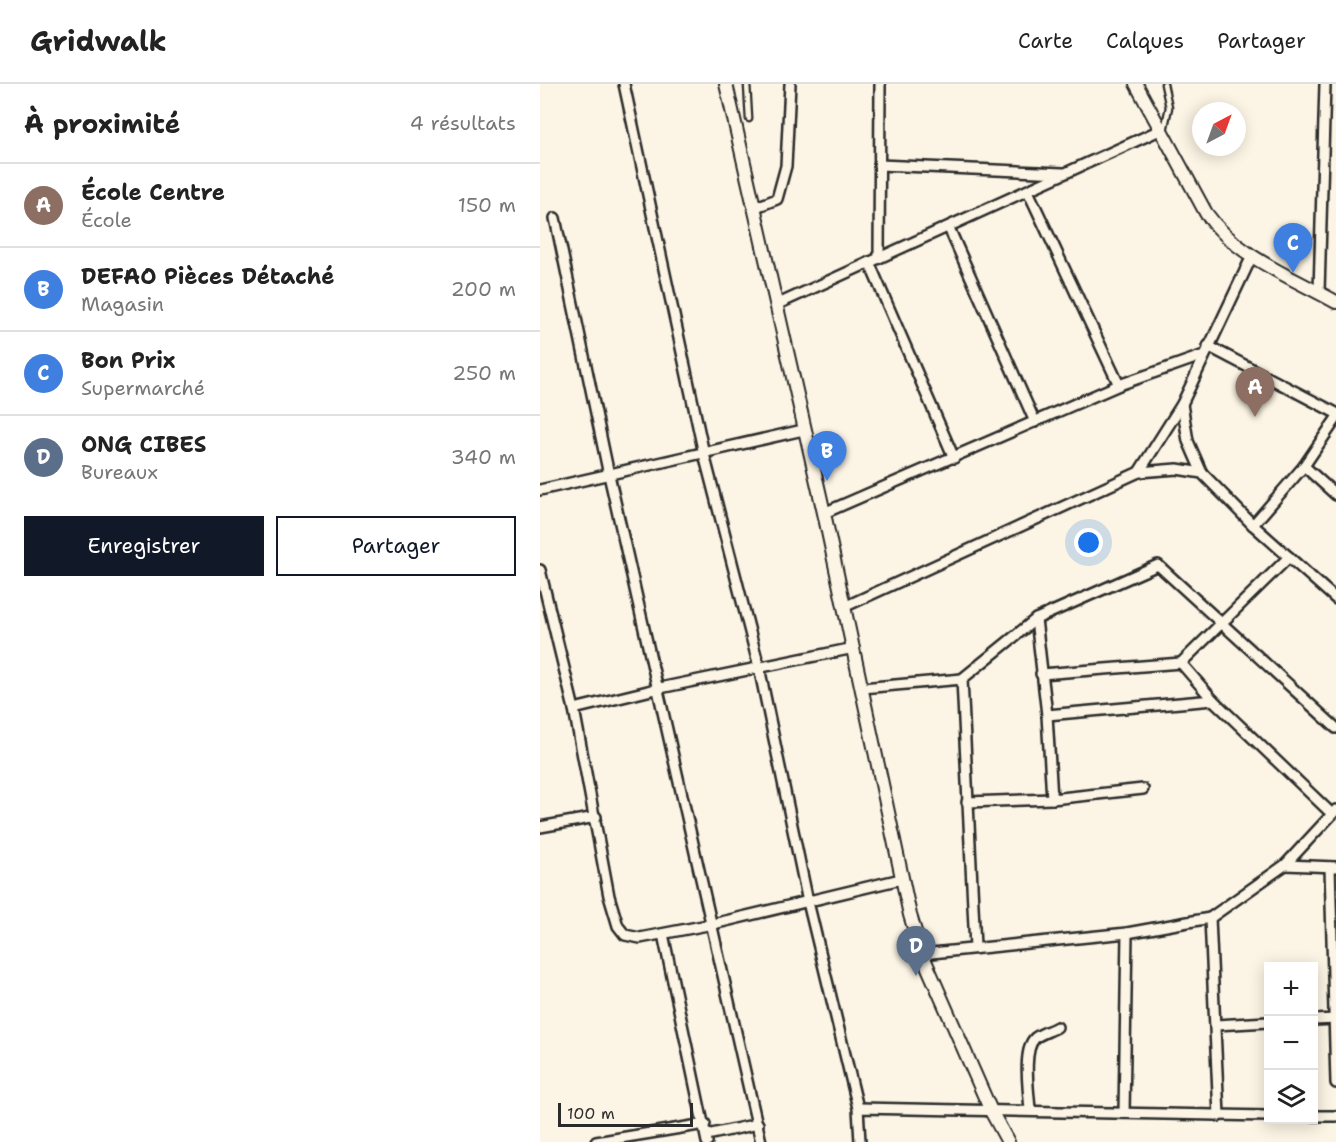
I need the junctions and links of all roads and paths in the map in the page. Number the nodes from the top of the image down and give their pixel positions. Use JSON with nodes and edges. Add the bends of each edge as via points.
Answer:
{"nodes":[{"id":1,"x":624,"y":84,"type":"edge"},
{"id":2,"x":726,"y":84,"type":"edge"},
{"id":3,"x":747,"y":84,"type":"edge"},
{"id":4,"x":790,"y":84,"type":"edge"},
{"id":5,"x":880,"y":84,"type":"edge"},
{"id":6,"x":1136,"y":84,"type":"edge"},
{"id":7,"x":1164,"y":84,"type":"edge"},
{"id":8,"x":1325,"y":84,"type":"edge"},
{"id":9,"x":749,"y":119,"type":"dead end"},
{"id":10,"x":1162,"y":133,"type":"junction"},
{"id":11,"x":879,"y":165,"type":"junction"},
{"id":12,"x":1066,"y":173,"type":"junction"},
{"id":13,"x":1029,"y":191,"type":"junction"},
{"id":14,"x":756,"y":207,"type":"junction"},
{"id":15,"x":555,"y":218,"type":"dead end"},
{"id":16,"x":949,"y":228,"type":"junction"},
{"id":17,"x":1252,"y":256,"type":"junction"},
{"id":18,"x":874,"y":260,"type":"junction"},
{"id":19,"x":1319,"y":292,"type":"junction"},
{"id":20,"x":1336,"y":302,"type":"edge"},
{"id":21,"x":776,"y":305,"type":"junction"},
{"id":22,"x":1206,"y":350,"type":"junction"},
{"id":23,"x":1119,"y":385,"type":"junction"},
{"id":24,"x":1182,"y":404,"type":"junction"},
{"id":25,"x":1336,"y":413,"type":"edge"},
{"id":26,"x":1336,"y":419,"type":"edge"},
{"id":27,"x":1035,"y":422,"type":"junction"},
{"id":28,"x":803,"y":430,"type":"junction"},
{"id":29,"x":704,"y":454,"type":"junction"},
{"id":30,"x":954,"y":458,"type":"junction"},
{"id":31,"x":1304,"y":466,"type":"junction"},
{"id":32,"x":1139,"y":472,"type":"junction"},
{"id":33,"x":1202,"y":473,"type":"junction"},
{"id":34,"x":609,"y":475,"type":"junction"},
{"id":35,"x":540,"y":490,"type":"edge"},
{"id":36,"x":1336,"y":495,"type":"edge"},
{"id":37,"x":824,"y":513,"type":"junction"},
{"id":38,"x":1253,"y":525,"type":"junction"},
{"id":39,"x":1289,"y":557,"type":"junction"},
{"id":40,"x":540,"y":570,"type":"edge"},
{"id":41,"x":1336,"y":599,"type":"edge"},
{"id":42,"x":844,"y":607,"type":"junction"},
{"id":43,"x":1036,"y":619,"type":"junction"},
{"id":44,"x":1222,"y":622,"type":"junction"},
{"id":45,"x":854,"y":648,"type":"junction"},
{"id":46,"x":1181,"y":663,"type":"junction"},
{"id":47,"x":759,"y":667,"type":"junction"},
{"id":48,"x":1041,"y":674,"type":"junction"},
{"id":49,"x":962,"y":679,"type":"junction"},
{"id":50,"x":660,"y":688,"type":"junction"},
{"id":51,"x":862,"y":688,"type":"junction"},
{"id":52,"x":1213,"y":700,"type":"junction"},
{"id":53,"x":574,"y":709,"type":"junction"},
{"id":54,"x":1047,"y":715,"type":"junction"},
{"id":55,"x":1336,"y":728,"type":"edge"},
{"id":56,"x":1143,"y":789,"type":"dead end"},
{"id":57,"x":1052,"y":800,"type":"junction"},
{"id":58,"x":967,"y":802,"type":"junction"},
{"id":59,"x":1334,"y":812,"type":"edge"},
{"id":60,"x":596,"y":817,"type":"junction"},
{"id":61,"x":540,"y":827,"type":"edge"},
{"id":62,"x":1285,"y":865,"type":"junction"},
{"id":63,"x":1333,"y":867,"type":"edge"},
{"id":64,"x":901,"y":879,"type":"junction"},
{"id":65,"x":808,"y":902,"type":"junction"},
{"id":66,"x":1210,"y":918,"type":"junction"},
{"id":67,"x":713,"y":924,"type":"junction"},
{"id":68,"x":1127,"y":933,"type":"junction"},
{"id":69,"x":663,"y":934,"type":"junction"},
{"id":70,"x":975,"y":947,"type":"junction"},
{"id":71,"x":922,"y":954,"type":"junction"},
{"id":72,"x":1334,"y":1019,"type":"edge"},
{"id":73,"x":1318,"y":1020,"type":"edge"},
{"id":74,"x":1264,"y":1022,"type":"edge"},
{"id":75,"x":1216,"y":1025,"type":"junction"},
{"id":76,"x":1057,"y":1027,"type":"dead end"},
{"id":77,"x":1336,"y":1083,"type":"edge"},
{"id":78,"x":858,"y":1108,"type":"junction"},
{"id":79,"x":1030,"y":1110,"type":"junction"},
{"id":80,"x":991,"y":1111,"type":"junction"},
{"id":81,"x":1124,"y":1113,"type":"junction"},
{"id":82,"x":1219,"y":1116,"type":"junction"},
{"id":83,"x":1264,"y":1116,"type":"edge"},
{"id":84,"x":1318,"y":1116,"type":"edge"},
{"id":85,"x":1336,"y":1116,"type":"edge"},
{"id":86,"x":705,"y":1124,"type":"junction"},
{"id":87,"x":758,"y":1124,"type":"junction"},
{"id":88,"x":707,"y":1139,"type":"edge"},
{"id":89,"x":596,"y":1142,"type":"edge"},
{"id":90,"x":762,"y":1142,"type":"edge"},
{"id":91,"x":860,"y":1142,"type":"edge"},
{"id":92,"x":1008,"y":1142,"type":"edge"}],
"edges":[{"from":1,"to":29,"type":"street"},
{"from":2,"to":14,"type":"street"},
{"from":3,"to":9,"type":"lane"},
{"from":4,"to":14,"type":"street","via":[[786,166],[777,199]]},
{"from":5,"to":11,"type":"street"},
{"from":6,"to":10,"type":"street"},
{"from":7,"to":10,"type":"lane","via":[[1169,107]]},
{"from":8,"to":19,"type":"street"},
{"from":10,"to":12,"type":"street"},
{"from":10,"to":17,"type":"street","via":[[1218,231]]},
{"from":11,"to":12,"type":"street"},
{"from":11,"to":18,"type":"street"},
{"from":12,"to":13,"type":"street"},
{"from":13,"to":16,"type":"street"},
{"from":13,"to":23,"type":"street"},
{"from":14,"to":21,"type":"street"},
{"from":15,"to":34,"type":"street"},
{"from":16,"to":18,"type":"street"},
{"from":16,"to":27,"type":"street"},
{"from":17,"to":19,"type":"street"},
{"from":17,"to":22,"type":"street"},
{"from":18,"to":21,"type":"street"},
{"from":18,"to":30,"type":"street"},
{"from":19,"to":20,"type":"street"},
{"from":21,"to":28,"type":"street"},
{"from":22,"to":23,"type":"street"},
{"from":22,"to":24,"type":"street"},
{"from":22,"to":25,"type":"street"},
{"from":23,"to":27,"type":"street"},
{"from":24,"to":32,"type":"street"},
{"from":24,"to":33,"type":"street","via":[[1188,441]]},
{"from":26,"to":31,"type":"street"},
{"from":27,"to":30,"type":"street"},
{"from":28,"to":29,"type":"street"},
{"from":28,"to":37,"type":"street"},
{"from":29,"to":34,"type":"street"},
{"from":29,"to":47,"type":"street"},
{"from":30,"to":37,"type":"street"},
{"from":31,"to":36,"type":"street"},
{"from":31,"to":38,"type":"street"},
{"from":32,"to":33,"type":"street","via":[[1177,469]]},
{"from":32,"to":42,"type":"street"},
{"from":33,"to":38,"type":"street"},
{"from":34,"to":35,"type":"street"},
{"from":34,"to":50,"type":"street"},
{"from":37,"to":42,"type":"street"},
{"from":38,"to":39,"type":"street"},
{"from":39,"to":41,"type":"street"},
{"from":39,"to":44,"type":"street"},
{"from":40,"to":53,"type":"street"},
{"from":42,"to":45,"type":"street"},
{"from":43,"to":44,"type":"street","via":[[1158,565]]},
{"from":43,"to":48,"type":"street"},
{"from":43,"to":49,"type":"street"},
{"from":44,"to":46,"type":"street"},
{"from":44,"to":55,"type":"street"},
{"from":45,"to":47,"type":"street"},
{"from":45,"to":51,"type":"street"},
{"from":46,"to":48,"type":"street"},
{"from":46,"to":52,"type":"street"},
{"from":47,"to":50,"type":"street"},
{"from":47,"to":65,"type":"street"},
{"from":48,"to":54,"type":"street"},
{"from":49,"to":51,"type":"street"},
{"from":49,"to":58,"type":"street"},
{"from":50,"to":53,"type":"street"},
{"from":50,"to":67,"type":"street"},
{"from":51,"to":64,"type":"street"},
{"from":52,"to":54,"type":"street"},
{"from":52,"to":59,"type":"street"},
{"from":53,"to":60,"type":"street"},
{"from":54,"to":57,"type":"street"},
{"from":56,"to":57,"type":"street"},
{"from":57,"to":58,"type":"street"},
{"from":58,"to":70,"type":"street"},
{"from":59,"to":62,"type":"street"},
{"from":60,"to":61,"type":"street"},
{"from":60,"to":69,"type":"street","via":[[618,926],[625,935],[640,938]]},
{"from":62,"to":63,"type":"street"},
{"from":62,"to":66,"type":"street"},
{"from":63,"to":72,"type":"street"},
{"from":64,"to":65,"type":"street"},
{"from":64,"to":71,"type":"street"},
{"from":65,"to":67,"type":"street"},
{"from":65,"to":78,"type":"street"},
{"from":66,"to":68,"type":"street"},
{"from":66,"to":75,"type":"street"},
{"from":67,"to":69,"type":"street"},
{"from":67,"to":87,"type":"street"},
{"from":68,"to":70,"type":"street"},
{"from":68,"to":81,"type":"street"},
{"from":69,"to":86,"type":"street"},
{"from":70,"to":71,"type":"street"},
{"from":71,"to":80,"type":"street"},
{"from":72,"to":73,"type":"street"},
{"from":72,"to":77,"type":"street"},
{"from":74,"to":75,"type":"street"},
{"from":75,"to":82,"type":"street"},
{"from":76,"to":79,"type":"street","via":[[1030,1044]]},
{"from":78,"to":80,"type":"street"},
{"from":78,"to":91,"type":"street"},
{"from":79,"to":80,"type":"street"},
{"from":79,"to":81,"type":"street"},
{"from":80,"to":92,"type":"street"},
{"from":81,"to":82,"type":"street"},
{"from":82,"to":83,"type":"street"},
{"from":84,"to":85,"type":"street"},
{"from":86,"to":88,"type":"street"},
{"from":86,"to":89,"type":"street"},
{"from":87,"to":88,"type":"street"},
{"from":87,"to":90,"type":"street"}]}
